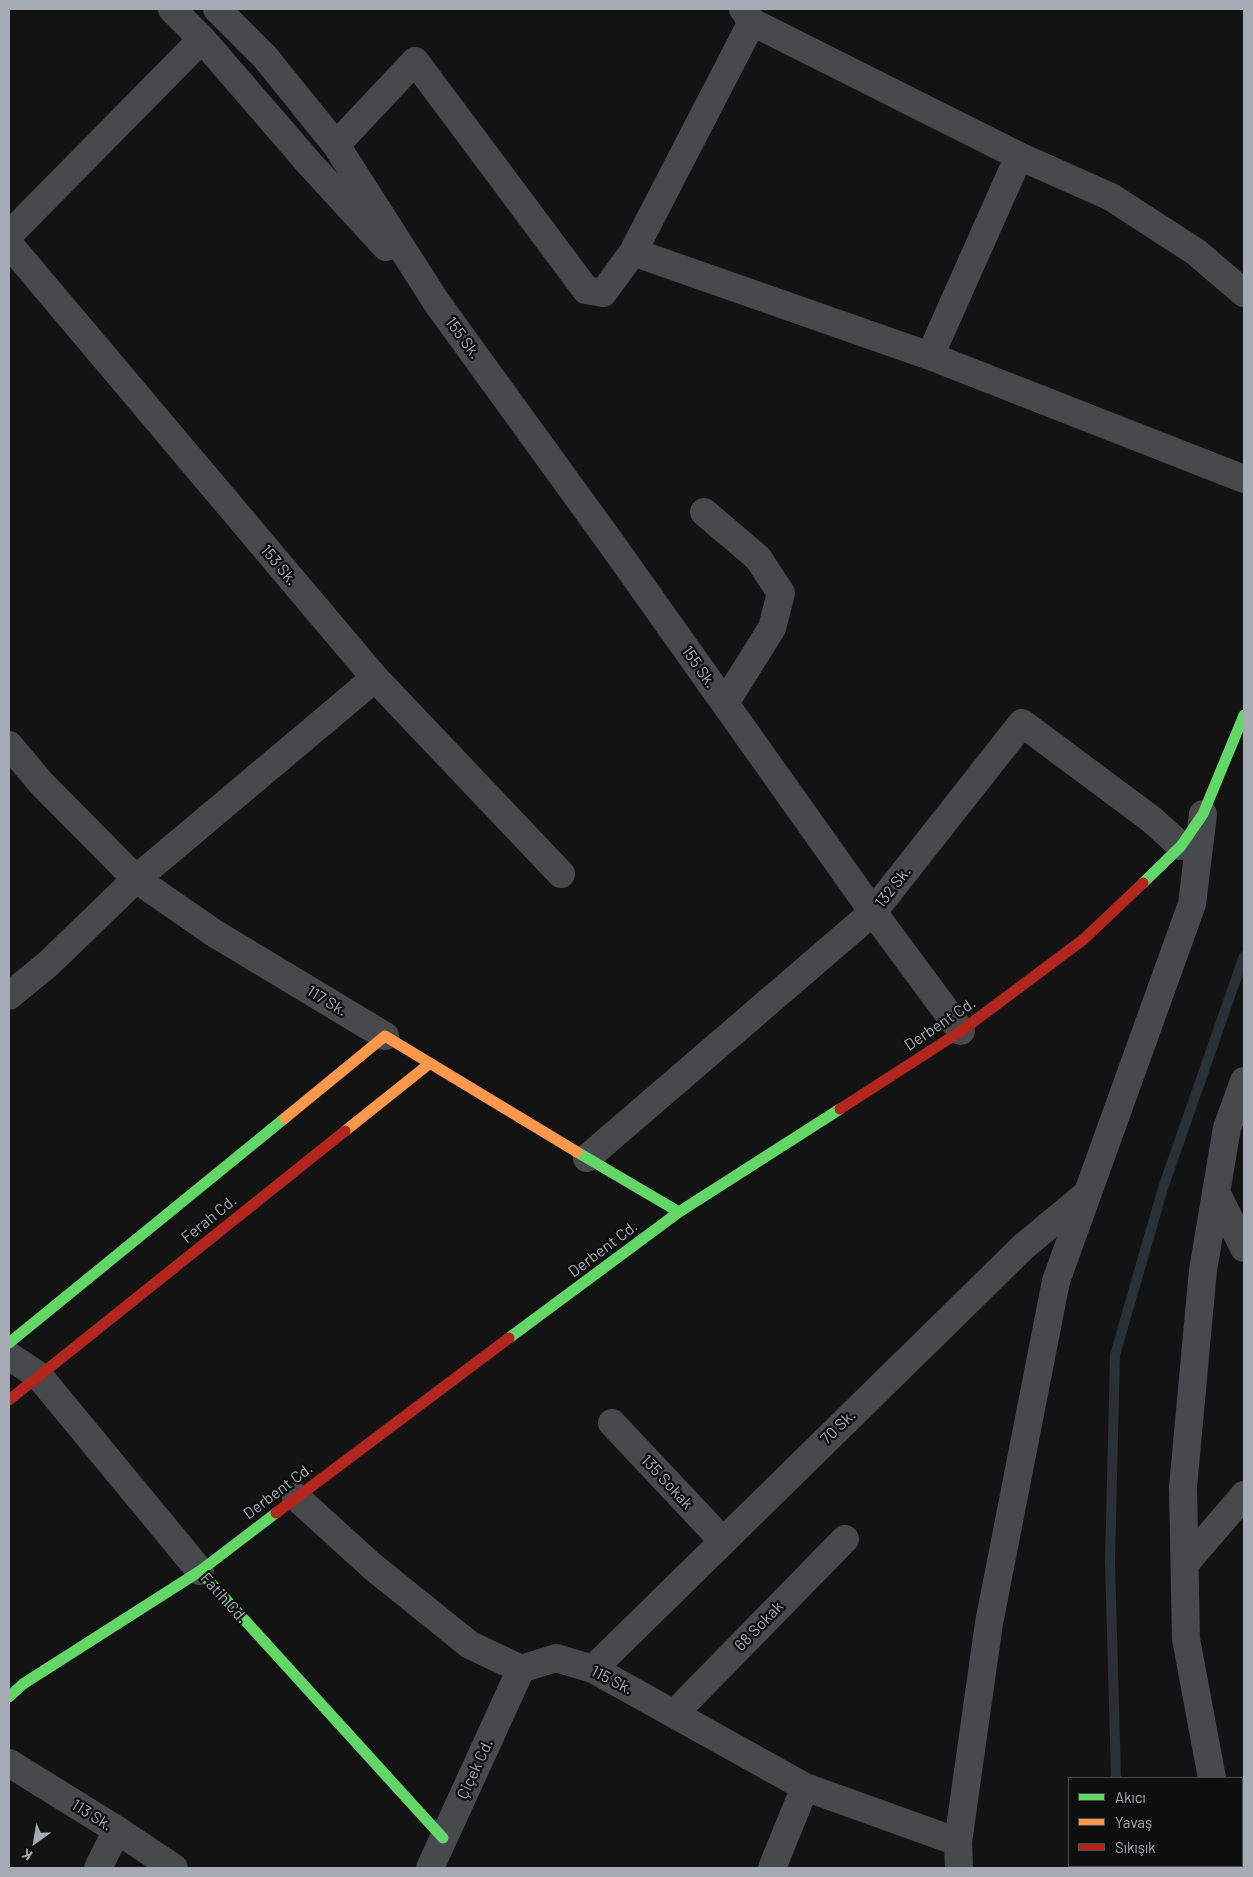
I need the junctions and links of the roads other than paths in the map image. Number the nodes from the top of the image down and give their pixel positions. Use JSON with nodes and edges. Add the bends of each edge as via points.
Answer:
{"nodes":[{"id":1,"x":172,"y":9,"type":"edge"},
{"id":2,"x":217,"y":9,"type":"edge"},
{"id":3,"x":748,"y":16,"type":"edge"},
{"id":4,"x":202,"y":39,"type":"junction"},
{"id":5,"x":336,"y":145,"type":"junction"},
{"id":6,"x":1019,"y":156,"type":"junction"},
{"id":7,"x":9,"y":235,"type":"edge"},
{"id":8,"x":9,"y":244,"type":"edge"},
{"id":9,"x":632,"y":252,"type":"junction"},
{"id":10,"x":1244,"y":293,"type":"edge"},
{"id":11,"x":437,"y":303,"type":"junction"},
{"id":12,"x":930,"y":356,"type":"junction"},
{"id":13,"x":1244,"y":479,"type":"edge"},
{"id":14,"x":704,"y":512,"type":"dead end"},
{"id":15,"x":374,"y":678,"type":"junction"},
{"id":16,"x":725,"y":703,"type":"junction"},
{"id":17,"x":1244,"y":715,"type":"edge"},
{"id":18,"x":9,"y":745,"type":"edge"},
{"id":19,"x":1204,"y":814,"type":"junction"},
{"id":20,"x":1181,"y":846,"type":"junction"},
{"id":21,"x":561,"y":874,"type":"dead end"},
{"id":22,"x":136,"y":879,"type":"junction"},
{"id":23,"x":873,"y":912,"type":"junction"},
{"id":24,"x":9,"y":996,"type":"edge"},
{"id":25,"x":961,"y":1031,"type":"junction"},
{"id":26,"x":385,"y":1036,"type":"junction"},
{"id":27,"x":429,"y":1064,"type":"junction"},
{"id":28,"x":1244,"y":1080,"type":"edge"},
{"id":29,"x":587,"y":1158,"type":"junction"},
{"id":30,"x":1089,"y":1192,"type":"junction"},
{"id":31,"x":1216,"y":1192,"type":"junction"},
{"id":32,"x":679,"y":1212,"type":"junction"},
{"id":33,"x":1244,"y":1248,"type":"edge"},
{"id":34,"x":9,"y":1342,"type":"edge"},
{"id":35,"x":9,"y":1356,"type":"edge"},
{"id":36,"x":39,"y":1376,"type":"junction"},
{"id":37,"x":9,"y":1400,"type":"edge"},
{"id":38,"x":612,"y":1423,"type":"dead end"},
{"id":39,"x":1244,"y":1495,"type":"edge"},
{"id":40,"x":296,"y":1496,"type":"junction"},
{"id":41,"x":844,"y":1539,"type":"dead end"},
{"id":42,"x":723,"y":1541,"type":"junction"},
{"id":43,"x":1185,"y":1564,"type":"junction"},
{"id":44,"x":200,"y":1571,"type":"junction"},
{"id":45,"x":521,"y":1669,"type":"junction"},
{"id":46,"x":593,"y":1669,"type":"junction"},
{"id":47,"x":9,"y":1697,"type":"edge"},
{"id":48,"x":674,"y":1714,"type":"junction"},
{"id":49,"x":9,"y":1763,"type":"edge"},
{"id":50,"x":1212,"y":1777,"type":"edge"},
{"id":51,"x":805,"y":1787,"type":"junction"},
{"id":52,"x":117,"y":1830,"type":"junction"},
{"id":53,"x":443,"y":1838,"type":"junction"},
{"id":54,"x":958,"y":1855,"type":"edge"},
{"id":55,"x":98,"y":1868,"type":"edge"},
{"id":56,"x":174,"y":1868,"type":"edge"},
{"id":57,"x":430,"y":1868,"type":"edge"},
{"id":58,"x":772,"y":1868,"type":"edge"}],
"edges":[{"from":1,"to":4,"type":"street","name":"155 Sk."},
{"from":2,"to":5,"type":"street","name":"155 Sk.","via":[[265,57]]},
{"from":3,"to":6,"type":"street"},
{"from":3,"to":9,"type":"street"},
{"from":4,"to":7,"type":"street"},
{"from":4,"to":11,"type":"street","name":"155 Sk.","via":[[309,163]]},
{"from":5,"to":9,"type":"street","via":[[416,61],[586,290],[603,293]]},
{"from":5,"to":11,"type":"street","name":"155 Sk."},
{"from":6,"to":10,"type":"street","via":[[1111,197],[1196,252]]},
{"from":6,"to":12,"type":"street"},
{"from":8,"to":15,"type":"street","name":"153 Sk."},
{"from":9,"to":12,"type":"street"},
{"from":11,"to":16,"type":"street","name":"155 Sk."},
{"from":12,"to":13,"type":"street"},
{"from":14,"to":16,"type":"street","via":[[758,558],[781,593],[772,628]]},
{"from":15,"to":21,"type":"street","name":"153 Sk."},
{"from":15,"to":22,"type":"street"},
{"from":16,"to":23,"type":"street","name":"155 Sk."},
{"from":17,"to":19,"type":"street","name":"Derbent Cd."},
{"from":18,"to":22,"type":"street","name":"117 Sk.","via":[[42,784]]},
{"from":19,"to":20,"type":"street","name":"Derbent Cd."},
{"from":19,"to":30,"type":"street","via":[[1192,904]]},
{"from":20,"to":23,"type":"street","name":"132 Sk.","via":[[1151,819],[1022,723]]},
{"from":20,"to":25,"type":"street","name":"Derbent Cd.","via":[[1084,939]]},
{"from":22,"to":24,"type":"street","via":[[48,964]]},
{"from":22,"to":26,"type":"street","name":"117 Sk.","via":[[214,933]]},
{"from":23,"to":25,"type":"street","name":"155 Sk."},
{"from":23,"to":29,"type":"street","name":"132 Sk."},
{"from":25,"to":32,"type":"street","name":"Derbent Cd."},
{"from":26,"to":27,"type":"street","name":"117 Sk."},
{"from":26,"to":34,"type":"street","name":"Ferah Cd."},
{"from":27,"to":29,"type":"street","name":"117 Sk."},
{"from":27,"to":36,"type":"street","name":"Ferah Cd."},
{"from":28,"to":31,"type":"street","via":[[1227,1128]]},
{"from":29,"to":32,"type":"street","name":"117 Sk."},
{"from":30,"to":42,"type":"street","name":"70 Sk.","via":[[1023,1246]]},
{"from":30,"to":54,"type":"street","via":[[1056,1281],[989,1623]]},
{"from":31,"to":33,"type":"street"},
{"from":31,"to":43,"type":"street","via":[[1203,1270],[1183,1487]]},
{"from":32,"to":40,"type":"street","name":"Derbent Cd."},
{"from":35,"to":36,"type":"street","name":"Fatih Cd."},
{"from":36,"to":37,"type":"street","name":"Ferah Cd."},
{"from":36,"to":44,"type":"street","name":"Fatih Cd."},
{"from":38,"to":42,"type":"street","name":"135 Sokak"},
{"from":39,"to":43,"type":"street"},
{"from":40,"to":44,"type":"street","name":"Derbent Cd."},
{"from":40,"to":45,"type":"street","via":[[373,1567],[470,1645]]},
{"from":41,"to":48,"type":"street","name":"68 Sokak"},
{"from":42,"to":46,"type":"street","name":"70 Sk."},
{"from":43,"to":50,"type":"street","via":[[1186,1639]]},
{"from":44,"to":47,"type":"street","name":"Derbent Cd.","via":[[23,1684]]},
{"from":44,"to":53,"type":"street","name":"Fatih Cd."},
{"from":45,"to":46,"type":"street","name":"115 Sk.","via":[[556,1658]]},
{"from":45,"to":53,"type":"street","name":"Çiçek Cd."},
{"from":46,"to":48,"type":"street","name":"115 Sk."},
{"from":48,"to":51,"type":"street","name":"115 Sk."},
{"from":49,"to":52,"type":"street","name":"113 Sk."},
{"from":51,"to":54,"type":"street","name":"115 Sk."},
{"from":51,"to":58,"type":"street"},
{"from":52,"to":55,"type":"street"},
{"from":52,"to":56,"type":"street","name":"113 Sk."},
{"from":53,"to":57,"type":"street","name":"Çiçek Cd."}]}
